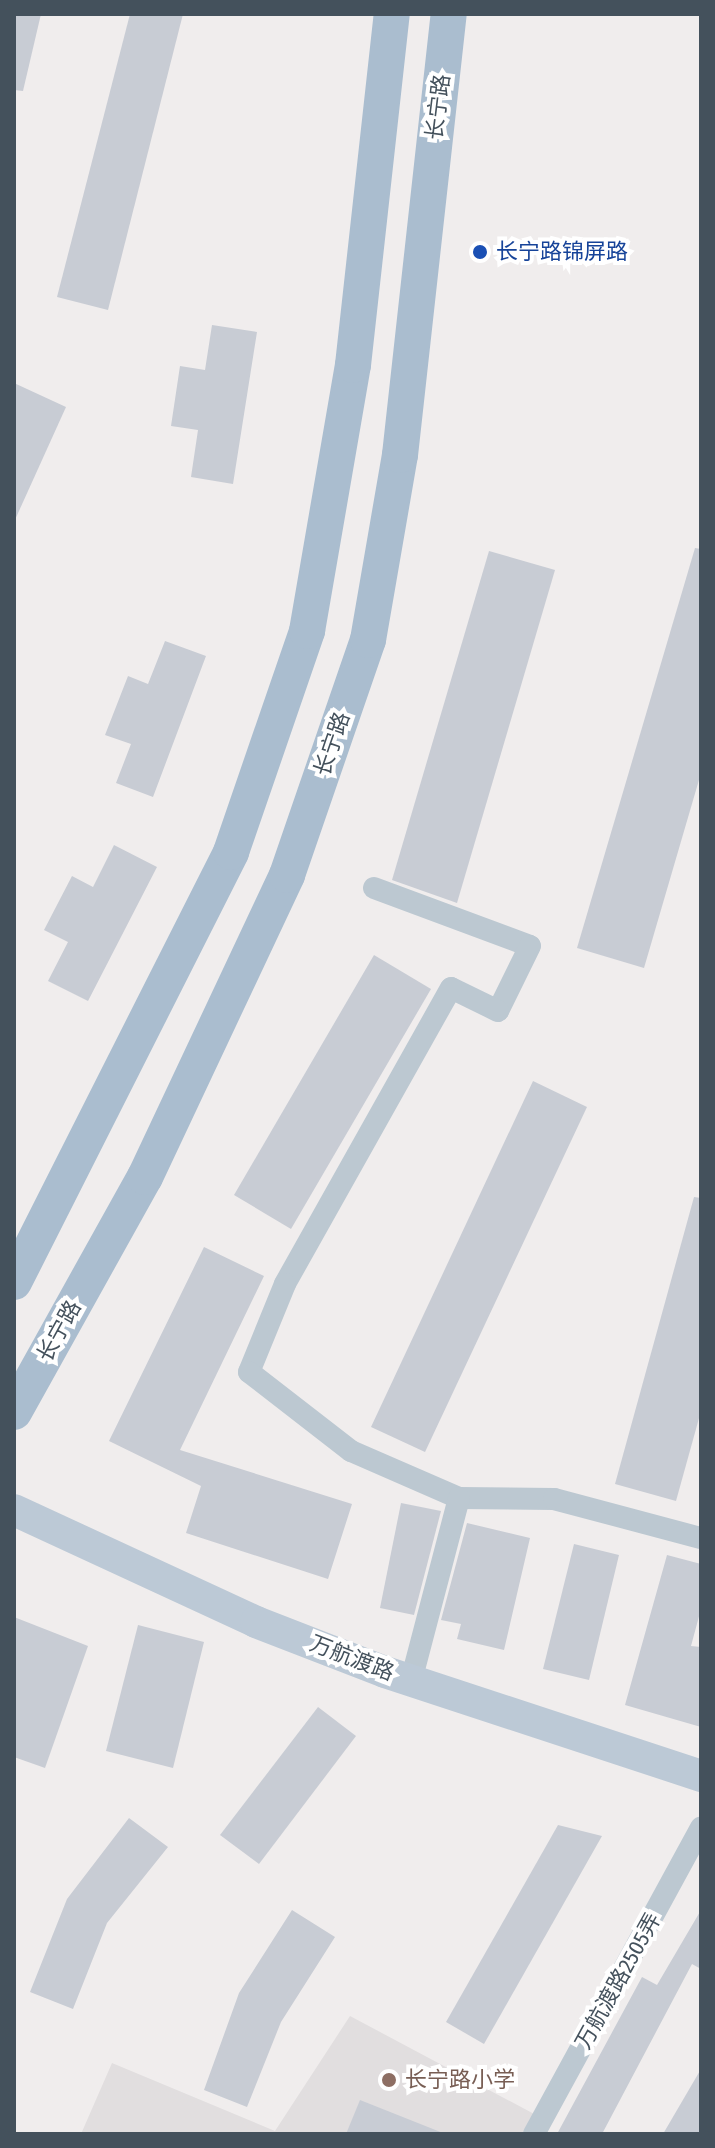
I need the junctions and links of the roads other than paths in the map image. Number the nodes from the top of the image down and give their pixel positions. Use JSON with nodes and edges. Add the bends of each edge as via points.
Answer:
{"nodes":[{"id":1,"x":392,"y":14,"type":"edge"},
{"id":2,"x":449,"y":14,"type":"edge"},
{"id":3,"x":374,"y":888,"type":"dead end"},
{"id":4,"x":14,"y":1282,"type":"edge"},
{"id":5,"x":14,"y":1412,"type":"edge"},
{"id":6,"x":459,"y":1498,"type":"junction"},
{"id":7,"x":14,"y":1510,"type":"edge"},
{"id":8,"x":701,"y":1538,"type":"edge"},
{"id":9,"x":411,"y":1681,"type":"junction"},
{"id":10,"x":701,"y":1776,"type":"edge"},
{"id":11,"x":701,"y":1828,"type":"edge"},
{"id":12,"x":534,"y":2134,"type":"edge"}],
"edges":[{"from":1,"to":4,"type":"main road","via":[[353,365],[307,631],[231,852]]},
{"from":2,"to":5,"type":"main road","name":"长宁路","via":[[400,455],[368,640],[287,875],[145,1177]]},
{"from":3,"to":6,"type":"street","via":[[530,946],[498,1011],[451,988],[285,1284],[249,1372],[351,1451]]},
{"from":6,"to":8,"type":"street","via":[[554,1499]]},
{"from":6,"to":9,"type":"street"},
{"from":7,"to":9,"type":"street","name":"万航渡路","via":[[256,1622]]},
{"from":9,"to":10,"type":"street","name":"万航渡路"},
{"from":11,"to":12,"type":"street","name":"万航渡路2505弄"}]}
